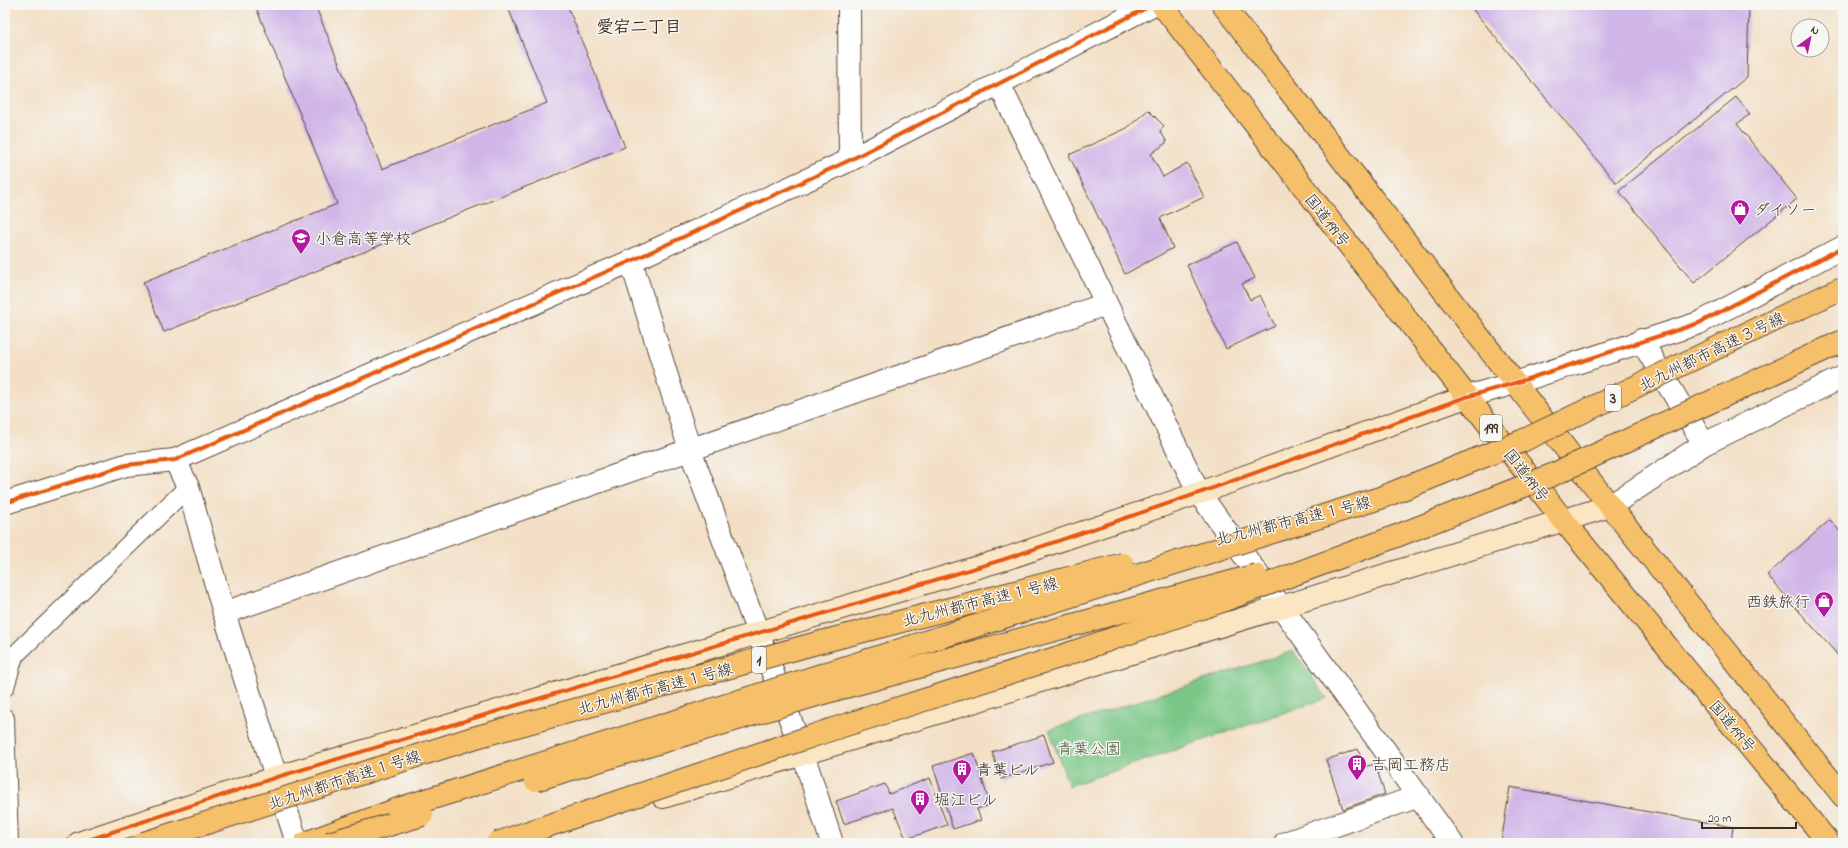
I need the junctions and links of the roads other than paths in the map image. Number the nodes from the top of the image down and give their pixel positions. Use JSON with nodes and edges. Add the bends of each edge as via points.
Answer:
{"nodes":[{"id":1,"x":849,"y":5,"type":"edge"},
{"id":2,"x":1152,"y":5,"type":"edge"},
{"id":3,"x":1162,"y":5,"type":"edge"},
{"id":4,"x":1223,"y":5,"type":"edge"},
{"id":5,"x":999,"y":84,"type":"junction"},
{"id":6,"x":850,"y":160,"type":"junction"},
{"id":7,"x":1843,"y":247,"type":"edge"},
{"id":8,"x":631,"y":261,"type":"junction"},
{"id":9,"x":1843,"y":288,"type":"edge"},
{"id":10,"x":1106,"y":304,"type":"junction"},
{"id":11,"x":1641,"y":340,"type":"junction"},
{"id":12,"x":1843,"y":341,"type":"edge"},
{"id":13,"x":1843,"y":377,"type":"edge"},
{"id":14,"x":1515,"y":383,"type":"junction"},
{"id":15,"x":1466,"y":397,"type":"junction"},
{"id":16,"x":1704,"y":444,"type":"junction"},
{"id":17,"x":690,"y":450,"type":"junction"},
{"id":18,"x":175,"y":460,"type":"junction"},
{"id":19,"x":188,"y":487,"type":"junction"},
{"id":20,"x":1199,"y":493,"type":"junction"},
{"id":21,"x":1380,"y":498,"type":"junction"},
{"id":22,"x":5,"y":504,"type":"edge"},
{"id":23,"x":1610,"y":506,"type":"junction"},
{"id":24,"x":1562,"y":520,"type":"junction"},
{"id":25,"x":1394,"y":537,"type":"junction"},
{"id":26,"x":1283,"y":606,"type":"junction"},
{"id":27,"x":224,"y":612,"type":"junction"},
{"id":28,"x":758,"y":633,"type":"junction"},
{"id":29,"x":5,"y":687,"type":"edge"},
{"id":30,"x":5,"y":718,"type":"edge"},
{"id":31,"x":803,"y":754,"type":"junction"},
{"id":32,"x":274,"y":778,"type":"junction"},
{"id":33,"x":1419,"y":796,"type":"junction"},
{"id":34,"x":1843,"y":796,"type":"edge"},
{"id":35,"x":9,"y":843,"type":"edge"},
{"id":36,"x":79,"y":843,"type":"edge"},
{"id":37,"x":144,"y":843,"type":"edge"},
{"id":38,"x":297,"y":843,"type":"edge"},
{"id":39,"x":305,"y":843,"type":"edge"},
{"id":40,"x":329,"y":843,"type":"edge"},
{"id":41,"x":497,"y":843,"type":"edge"},
{"id":42,"x":515,"y":843,"type":"edge"},
{"id":43,"x":832,"y":843,"type":"edge"},
{"id":44,"x":1285,"y":843,"type":"edge"},
{"id":45,"x":1452,"y":843,"type":"edge"},
{"id":46,"x":1829,"y":843,"type":"edge"}],
"edges":[{"from":1,"to":6,"type":"street"},
{"from":2,"to":5,"type":"street"},
{"from":3,"to":15,"type":"highway","name":"国道199号","number":"199"},
{"from":4,"to":14,"type":"highway"},
{"from":5,"to":6,"type":"street"},
{"from":5,"to":10,"type":"street"},
{"from":6,"to":8,"type":"street"},
{"from":7,"to":11,"type":"street","via":[[1699,323]]},
{"from":8,"to":17,"type":"street"},
{"from":8,"to":18,"type":"street"},
{"from":9,"to":21,"type":"highway","name":"北九州都市高速３号線","number":"3","bridge":true,"via":[[1522,441]]},
{"from":10,"to":17,"type":"street"},
{"from":10,"to":20,"type":"street"},
{"from":11,"to":14,"type":"street"},
{"from":11,"to":16,"type":"street"},
{"from":12,"to":25,"type":"highway","bridge":true,"via":[[1552,475]]},
{"from":13,"to":16,"type":"street"},
{"from":14,"to":15,"type":"street"},
{"from":14,"to":23,"type":"highway"},
{"from":15,"to":20,"type":"street"},
{"from":15,"to":24,"type":"highway","name":"国道199号","number":"199"},
{"from":16,"to":23,"type":"street"},
{"from":17,"to":27,"type":"street"},
{"from":17,"to":28,"type":"street"},
{"from":18,"to":19,"type":"street"},
{"from":18,"to":22,"type":"street","via":[[126,465]]},
{"from":19,"to":27,"type":"street"},
{"from":19,"to":29,"type":"lane","via":[[14,656]]},
{"from":20,"to":26,"type":"street"},
{"from":20,"to":28,"type":"street","via":[[1005,559]]},
{"from":21,"to":37,"type":"highway","name":"北九州都市高速１号線","number":"1","bridge":true,"via":[[817,644],[473,738]]},
{"from":21,"to":39,"type":"highway","name":"北九州都市高速１号線","number":"1","bridge":true,"via":[[398,809]]},
{"from":23,"to":24,"type":"street"},
{"from":23,"to":34,"type":"highway"},
{"from":24,"to":26,"type":"street"},
{"from":24,"to":46,"type":"highway","name":"国道199号","number":"199"},
{"from":25,"to":40,"type":"highway","bridge":true,"via":[[820,694]]},
{"from":25,"to":41,"type":"highway","bridge":true,"via":[[1225,600],[1062,656]]},
{"from":26,"to":31,"type":"street"},
{"from":26,"to":33,"type":"street"},
{"from":27,"to":32,"type":"street"},
{"from":28,"to":31,"type":"street"},
{"from":28,"to":32,"type":"street"},
{"from":30,"to":35,"type":"lane"},
{"from":31,"to":42,"type":"street"},
{"from":31,"to":43,"type":"street"},
{"from":32,"to":36,"type":"street"},
{"from":32,"to":38,"type":"street"},
{"from":33,"to":44,"type":"street"},
{"from":33,"to":45,"type":"street"}]}
